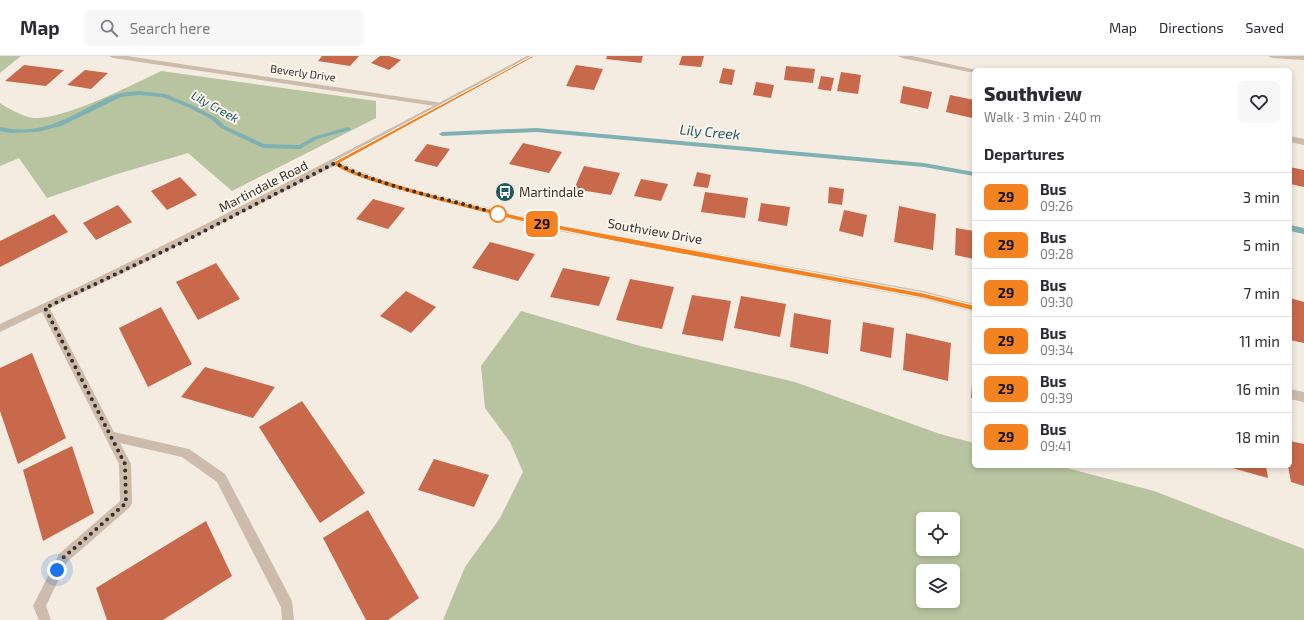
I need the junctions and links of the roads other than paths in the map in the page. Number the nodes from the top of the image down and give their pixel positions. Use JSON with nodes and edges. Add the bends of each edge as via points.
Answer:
{"nodes":[{"id":1,"x":113,"y":56,"type":"edge"},
{"id":2,"x":532,"y":56,"type":"edge"},
{"id":3,"x":902,"y":56,"type":"edge"},
{"id":4,"x":1272,"y":56,"type":"edge"},
{"id":5,"x":1304,"y":58,"type":"edge"},
{"id":6,"x":972,"y":71,"type":"edge"},
{"id":7,"x":442,"y":105,"type":"junction"},
{"id":8,"x":1292,"y":139,"type":"edge"},
{"id":9,"x":1304,"y":142,"type":"edge"},
{"id":10,"x":335,"y":163,"type":"junction"},
{"id":11,"x":972,"y":307,"type":"edge"},
{"id":12,"x":45,"y":308,"type":"junction"},
{"id":13,"x":0,"y":328,"type":"edge"},
{"id":14,"x":1292,"y":394,"type":"edge"},
{"id":15,"x":1304,"y":397,"type":"edge"},
{"id":16,"x":110,"y":436,"type":"junction"},
{"id":17,"x":45,"y":620,"type":"edge"},
{"id":18,"x":288,"y":620,"type":"edge"}],
"edges":[{"from":1,"to":7,"type":"street","name":"Beverly Drive"},
{"from":2,"to":7,"type":"street","name":"Martindale Road"},
{"from":3,"to":6,"type":"street"},
{"from":4,"to":5,"type":"street"},
{"from":7,"to":10,"type":"street","name":"Martindale Road"},
{"from":8,"to":9,"type":"street"},
{"from":10,"to":11,"type":"street","name":"Southview Drive","via":[[358,174],[400,188],[548,226],[923,295]]},
{"from":10,"to":12,"type":"street","name":"Martindale Road","via":[[189,239]]},
{"from":12,"to":13,"type":"street","name":"Martindale Road"},
{"from":12,"to":16,"type":"street"},
{"from":14,"to":15,"type":"street"},
{"from":16,"to":17,"type":"street","via":[[125,464],[126,503],[63,558],[39,606]]},
{"from":16,"to":18,"type":"street","via":[[184,453],[221,478],[287,606]]}]}
